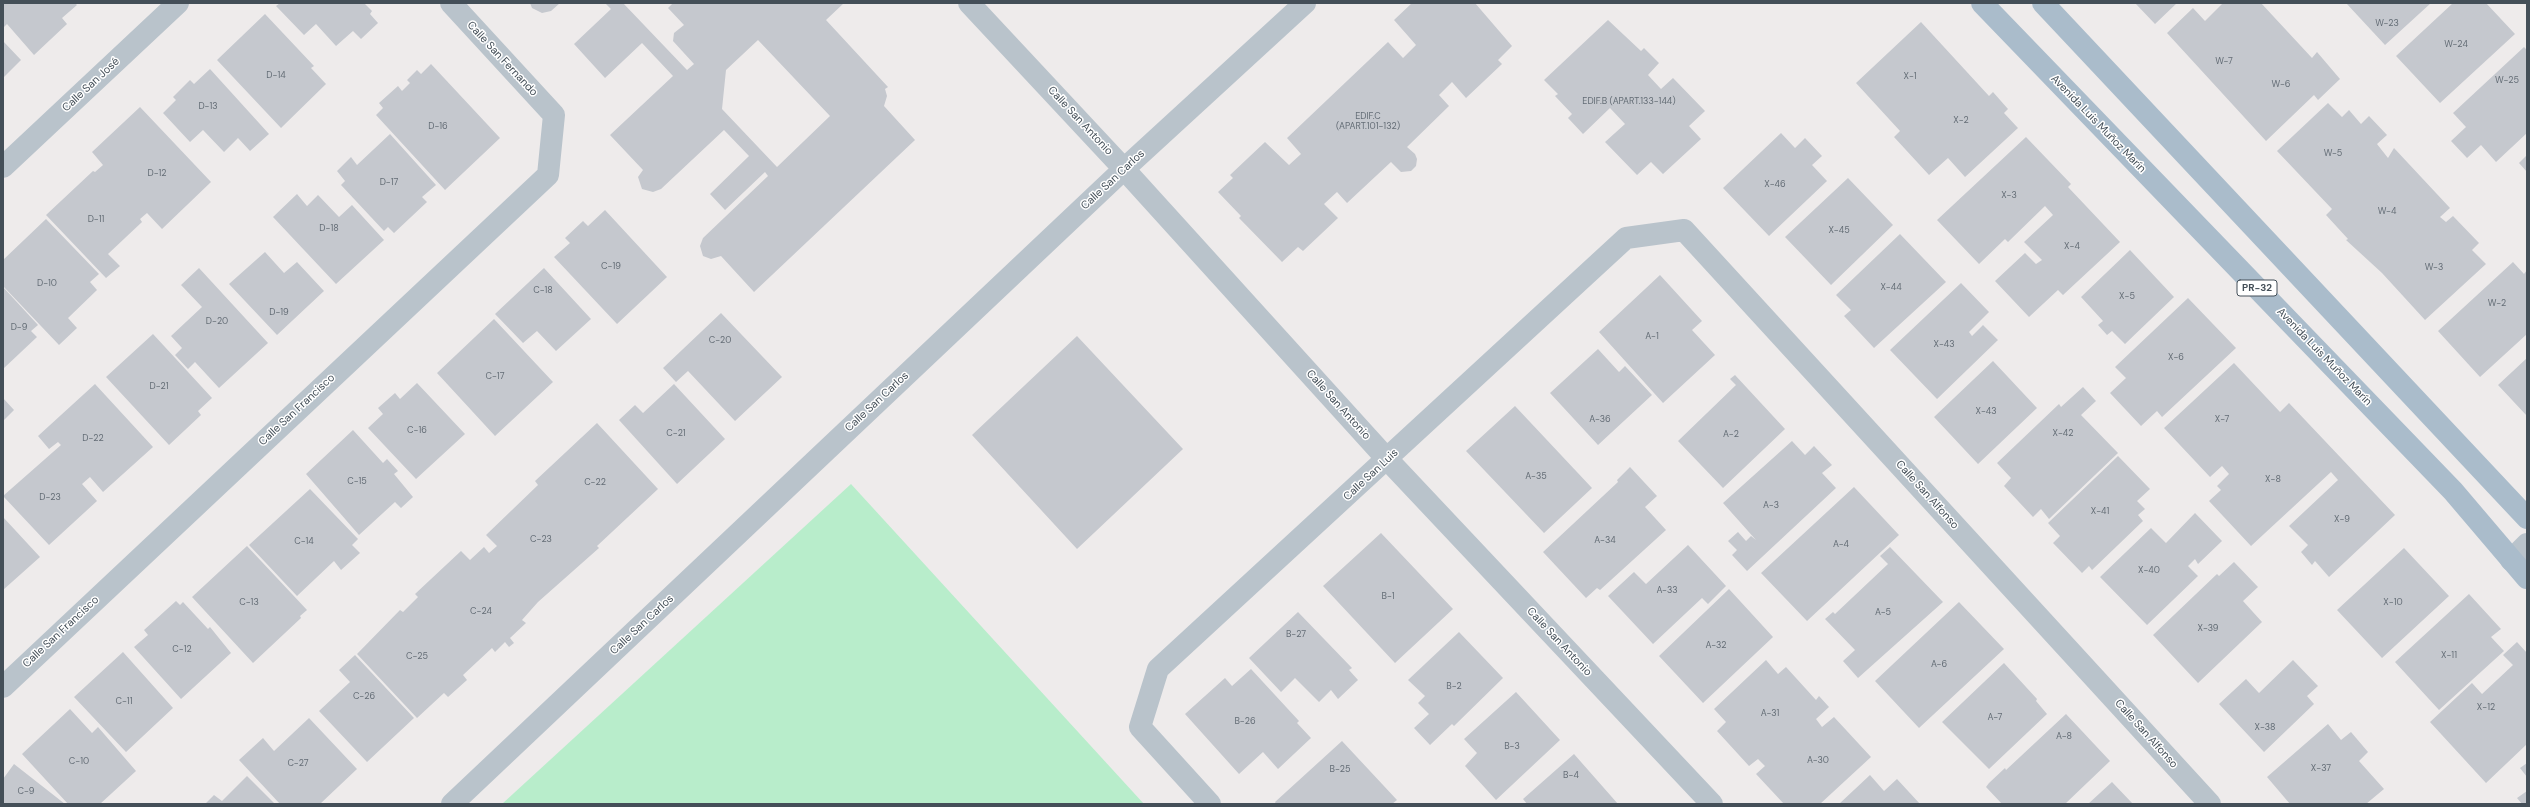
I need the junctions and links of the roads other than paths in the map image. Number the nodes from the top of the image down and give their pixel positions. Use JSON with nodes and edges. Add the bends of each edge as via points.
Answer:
{"nodes":[{"id":1,"x":178,"y":3,"type":"edge"},
{"id":2,"x":450,"y":3,"type":"edge"},
{"id":3,"x":969,"y":3,"type":"edge"},
{"id":4,"x":1305,"y":3,"type":"edge"},
{"id":5,"x":1982,"y":3,"type":"edge"},
{"id":6,"x":2043,"y":3,"type":"edge"},
{"id":7,"x":554,"y":115,"type":"joint"},
{"id":8,"x":3,"y":166,"type":"edge"},
{"id":9,"x":1124,"y":169,"type":"junction"},
{"id":10,"x":1626,"y":238,"type":"joint"},
{"id":11,"x":1387,"y":459,"type":"junction"},
{"id":12,"x":2527,"y":518,"type":"edge"},
{"id":13,"x":2527,"y":544,"type":"edge"},
{"id":14,"x":2511,"y":560,"type":"junction"},
{"id":15,"x":2527,"y":578,"type":"edge"},
{"id":16,"x":3,"y":687,"type":"edge"},
{"id":17,"x":452,"y":804,"type":"edge"},
{"id":18,"x":1210,"y":804,"type":"edge"},
{"id":19,"x":1712,"y":804,"type":"edge"},
{"id":20,"x":2210,"y":804,"type":"edge"}],
"edges":[{"from":1,"to":8,"type":"street","name":"Calle San José"},
{"from":2,"to":7,"type":"street","name":"Calle San Fernando"},
{"from":3,"to":9,"type":"street","name":"Calle San Antonio"},
{"from":4,"to":9,"type":"street","name":"Calle San Carlos"},
{"from":5,"to":14,"type":"main road","name":"Avenida Luis Muñoz Marín","number":"PR-32","via":[[2453,491]]},
{"from":6,"to":12,"type":"main road"},
{"from":7,"to":16,"type":"street","name":"Calle San Francisco","via":[[548,175]]},
{"from":9,"to":11,"type":"street","name":"Calle San Antonio"},
{"from":9,"to":17,"type":"street","name":"Calle San Carlos"},
{"from":10,"to":11,"type":"street","name":"Calle San Luis"},
{"from":10,"to":20,"type":"street","name":"Calle San Alfonso","via":[[1684,230]]},
{"from":11,"to":18,"type":"street","name":"Calle San Luis","via":[[1158,669],[1140,727]]},
{"from":11,"to":19,"type":"street","name":"Calle San Antonio"},
{"from":13,"to":14,"type":"street"},
{"from":14,"to":15,"type":"main road","name":"Avenida Luis Muñoz Marín","number":"PR-32"}]}
